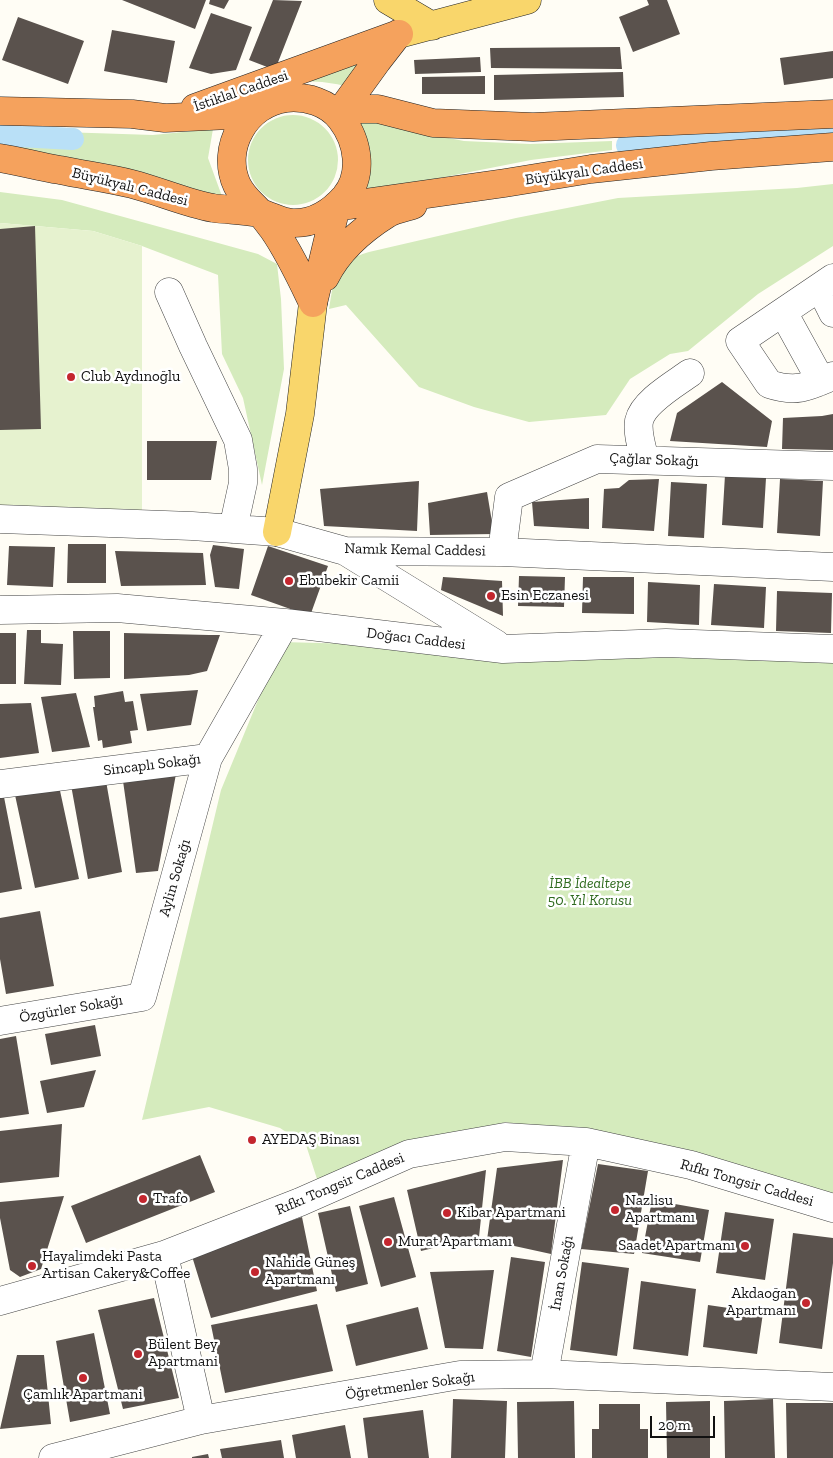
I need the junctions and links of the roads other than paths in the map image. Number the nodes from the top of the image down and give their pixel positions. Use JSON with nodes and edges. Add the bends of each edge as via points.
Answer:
{"nodes":[{"id":1,"x":388,"y":0,"type":"edge"},
{"id":2,"x":527,"y":0,"type":"edge"},
{"id":3,"x":501,"y":4,"type":"edge"},
{"id":4,"x":432,"y":26,"type":"junction"},
{"id":5,"x":399,"y":34,"type":"junction"},
{"id":6,"x":0,"y":98,"type":"edge"},
{"id":7,"x":0,"y":111,"type":"edge"},
{"id":8,"x":34,"y":113,"type":"junction"},
{"id":9,"x":252,"y":114,"type":"junction"},
{"id":10,"x":833,"y":114,"type":"edge"},
{"id":11,"x":338,"y":115,"type":"junction"},
{"id":12,"x":165,"y":118,"type":"junction"},
{"id":13,"x":833,"y":146,"type":"edge"},
{"id":14,"x":0,"y":158,"type":"edge"},
{"id":15,"x":470,"y":188,"type":"junction"},
{"id":16,"x":336,"y":207,"type":"junction"},
{"id":17,"x":261,"y":213,"type":"junction"},
{"id":18,"x":826,"y":282,"type":"edge"},
{"id":19,"x":169,"y":292,"type":"dead end"},
{"id":20,"x":313,"y":303,"type":"junction"},
{"id":21,"x":783,"y":312,"type":"junction"},
{"id":22,"x":833,"y":312,"type":"edge"},
{"id":23,"x":690,"y":372,"type":"dead end"},
{"id":24,"x":827,"y":378,"type":"edge"},
{"id":25,"x":644,"y":460,"type":"junction"},
{"id":26,"x":833,"y":466,"type":"edge"},
{"id":27,"x":0,"y":519,"type":"edge"},
{"id":28,"x":233,"y":529,"type":"junction"},
{"id":29,"x":276,"y":532,"type":"junction"},
{"id":30,"x":345,"y":551,"type":"junction"},
{"id":31,"x":502,"y":552,"type":"junction"},
{"id":32,"x":833,"y":567,"type":"edge"},
{"id":33,"x":0,"y":610,"type":"edge"},
{"id":34,"x":285,"y":623,"type":"junction"},
{"id":35,"x":503,"y":649,"type":"junction"},
{"id":36,"x":833,"y":649,"type":"edge"},
{"id":37,"x":208,"y":758,"type":"junction"},
{"id":38,"x":0,"y":784,"type":"edge"},
{"id":39,"x":142,"y":997,"type":"joint"},
{"id":40,"x":0,"y":1021,"type":"edge"},
{"id":41,"x":586,"y":1142,"type":"junction"},
{"id":42,"x":833,"y":1208,"type":"edge"},
{"id":43,"x":164,"y":1255,"type":"junction"},
{"id":44,"x":0,"y":1301,"type":"edge"},
{"id":45,"x":544,"y":1374,"type":"junction"},
{"id":46,"x":833,"y":1387,"type":"edge"},
{"id":47,"x":201,"y":1420,"type":"junction"},
{"id":48,"x":53,"y":1458,"type":"edge"}],
"edges":[{"from":1,"to":4,"type":"main road"},
{"from":2,"to":3,"type":"main road","name":"İstiklal Caddesi"},
{"from":3,"to":4,"type":"main road","name":"İstiklal Caddesi"},
{"from":4,"to":5,"type":"main road","name":"İstiklal Caddesi"},
{"from":5,"to":11,"type":"highway"},
{"from":5,"to":12,"type":"highway","name":"İstiklal Caddesi"},
{"from":6,"to":8,"type":"street"},
{"from":7,"to":8,"type":"highway"},
{"from":8,"to":12,"type":"highway","via":[[132,114]]},
{"from":9,"to":11,"type":"highway","name":"Büyükyalı Caddesi","via":[[279,99],[295,98],[311,100]]},
{"from":9,"to":12,"type":"highway","name":"İstiklal Caddesi"},
{"from":9,"to":17,"type":"highway","name":"Büyükyalı Caddesi","via":[[240,129],[233,146],[232,165],[236,184],[246,200]]},
{"from":10,"to":11,"type":"highway","via":[[533,127],[433,122],[378,109],[360,109]]},
{"from":11,"to":16,"type":"highway","name":"Büyükyalı Caddesi","via":[[355,144],[357,161],[347,194]]},
{"from":13,"to":15,"type":"highway","name":"Büyükyalı Caddesi","via":[[591,169]]},
{"from":14,"to":17,"type":"highway","name":"Büyükyalı Caddesi","via":[[131,184],[212,207]]},
{"from":15,"to":16,"type":"highway","name":"Büyükyalı Caddesi"},
{"from":15,"to":20,"type":"highway","via":[[389,213],[348,244],[331,265]]},
{"from":16,"to":17,"type":"highway","name":"Büyükyalı Caddesi","via":[[308,222],[276,220]]},
{"from":16,"to":20,"type":"highway","name":"Büyükyalı Caddesi"},
{"from":17,"to":20,"type":"highway","via":[[290,256]]},
{"from":18,"to":21,"type":"street"},
{"from":18,"to":22,"type":"street"},
{"from":19,"to":28,"type":"street","via":[[238,440],[244,469]]},
{"from":20,"to":29,"type":"main road","via":[[300,414]]},
{"from":21,"to":24,"type":"street"},
{"from":21,"to":24,"type":"street","via":[[740,341],[769,384],[787,389],[806,388]]},
{"from":23,"to":25,"type":"street","via":[[642,414],[639,430]]},
{"from":25,"to":26,"type":"street","name":"Çağlar Sokağı"},
{"from":25,"to":31,"type":"street","name":"Çağlar Sokağı","via":[[597,459],[509,497]]},
{"from":27,"to":28,"type":"street","name":"Namık Kemal Caddesi"},
{"from":28,"to":29,"type":"street","name":"Namık Kemal Caddesi"},
{"from":29,"to":30,"type":"street","name":"Namık Kemal Caddesi"},
{"from":30,"to":31,"type":"street","name":"Namık Kemal Caddesi"},
{"from":30,"to":35,"type":"street"},
{"from":31,"to":32,"type":"street","name":"Namık Kemal Caddesi"},
{"from":33,"to":34,"type":"street","name":"Doğacı Caddesi","via":[[117,608]]},
{"from":34,"to":35,"type":"street","name":"Doğacı Caddesi"},
{"from":34,"to":37,"type":"street","name":"Sincaplı Sokağı"},
{"from":35,"to":36,"type":"street","name":"Doğacı Caddesi","via":[[666,643]]},
{"from":37,"to":38,"type":"street","name":"Sincaplı Sokağı"},
{"from":37,"to":39,"type":"street","name":"Aylin Sokağı"},
{"from":39,"to":40,"type":"street","name":"Özgürler Sokağı"},
{"from":41,"to":42,"type":"street","name":"Rıfkı Tongsir Caddesi","via":[[690,1165]]},
{"from":41,"to":43,"type":"street","name":"Rıfkı Tongsir Caddesi","via":[[505,1137],[409,1154],[300,1202]]},
{"from":41,"to":45,"type":"street","name":"İnan Sokağı"},
{"from":43,"to":44,"type":"street","name":"Rıfkı Tongsir Caddesi"},
{"from":43,"to":47,"type":"street"},
{"from":45,"to":46,"type":"street","name":"Öğretmenler Sokağı"},
{"from":45,"to":47,"type":"street","name":"Öğretmenler Sokağı","via":[[460,1375]]},
{"from":47,"to":48,"type":"street","name":"Öğretmenler Sokağı"}]}
